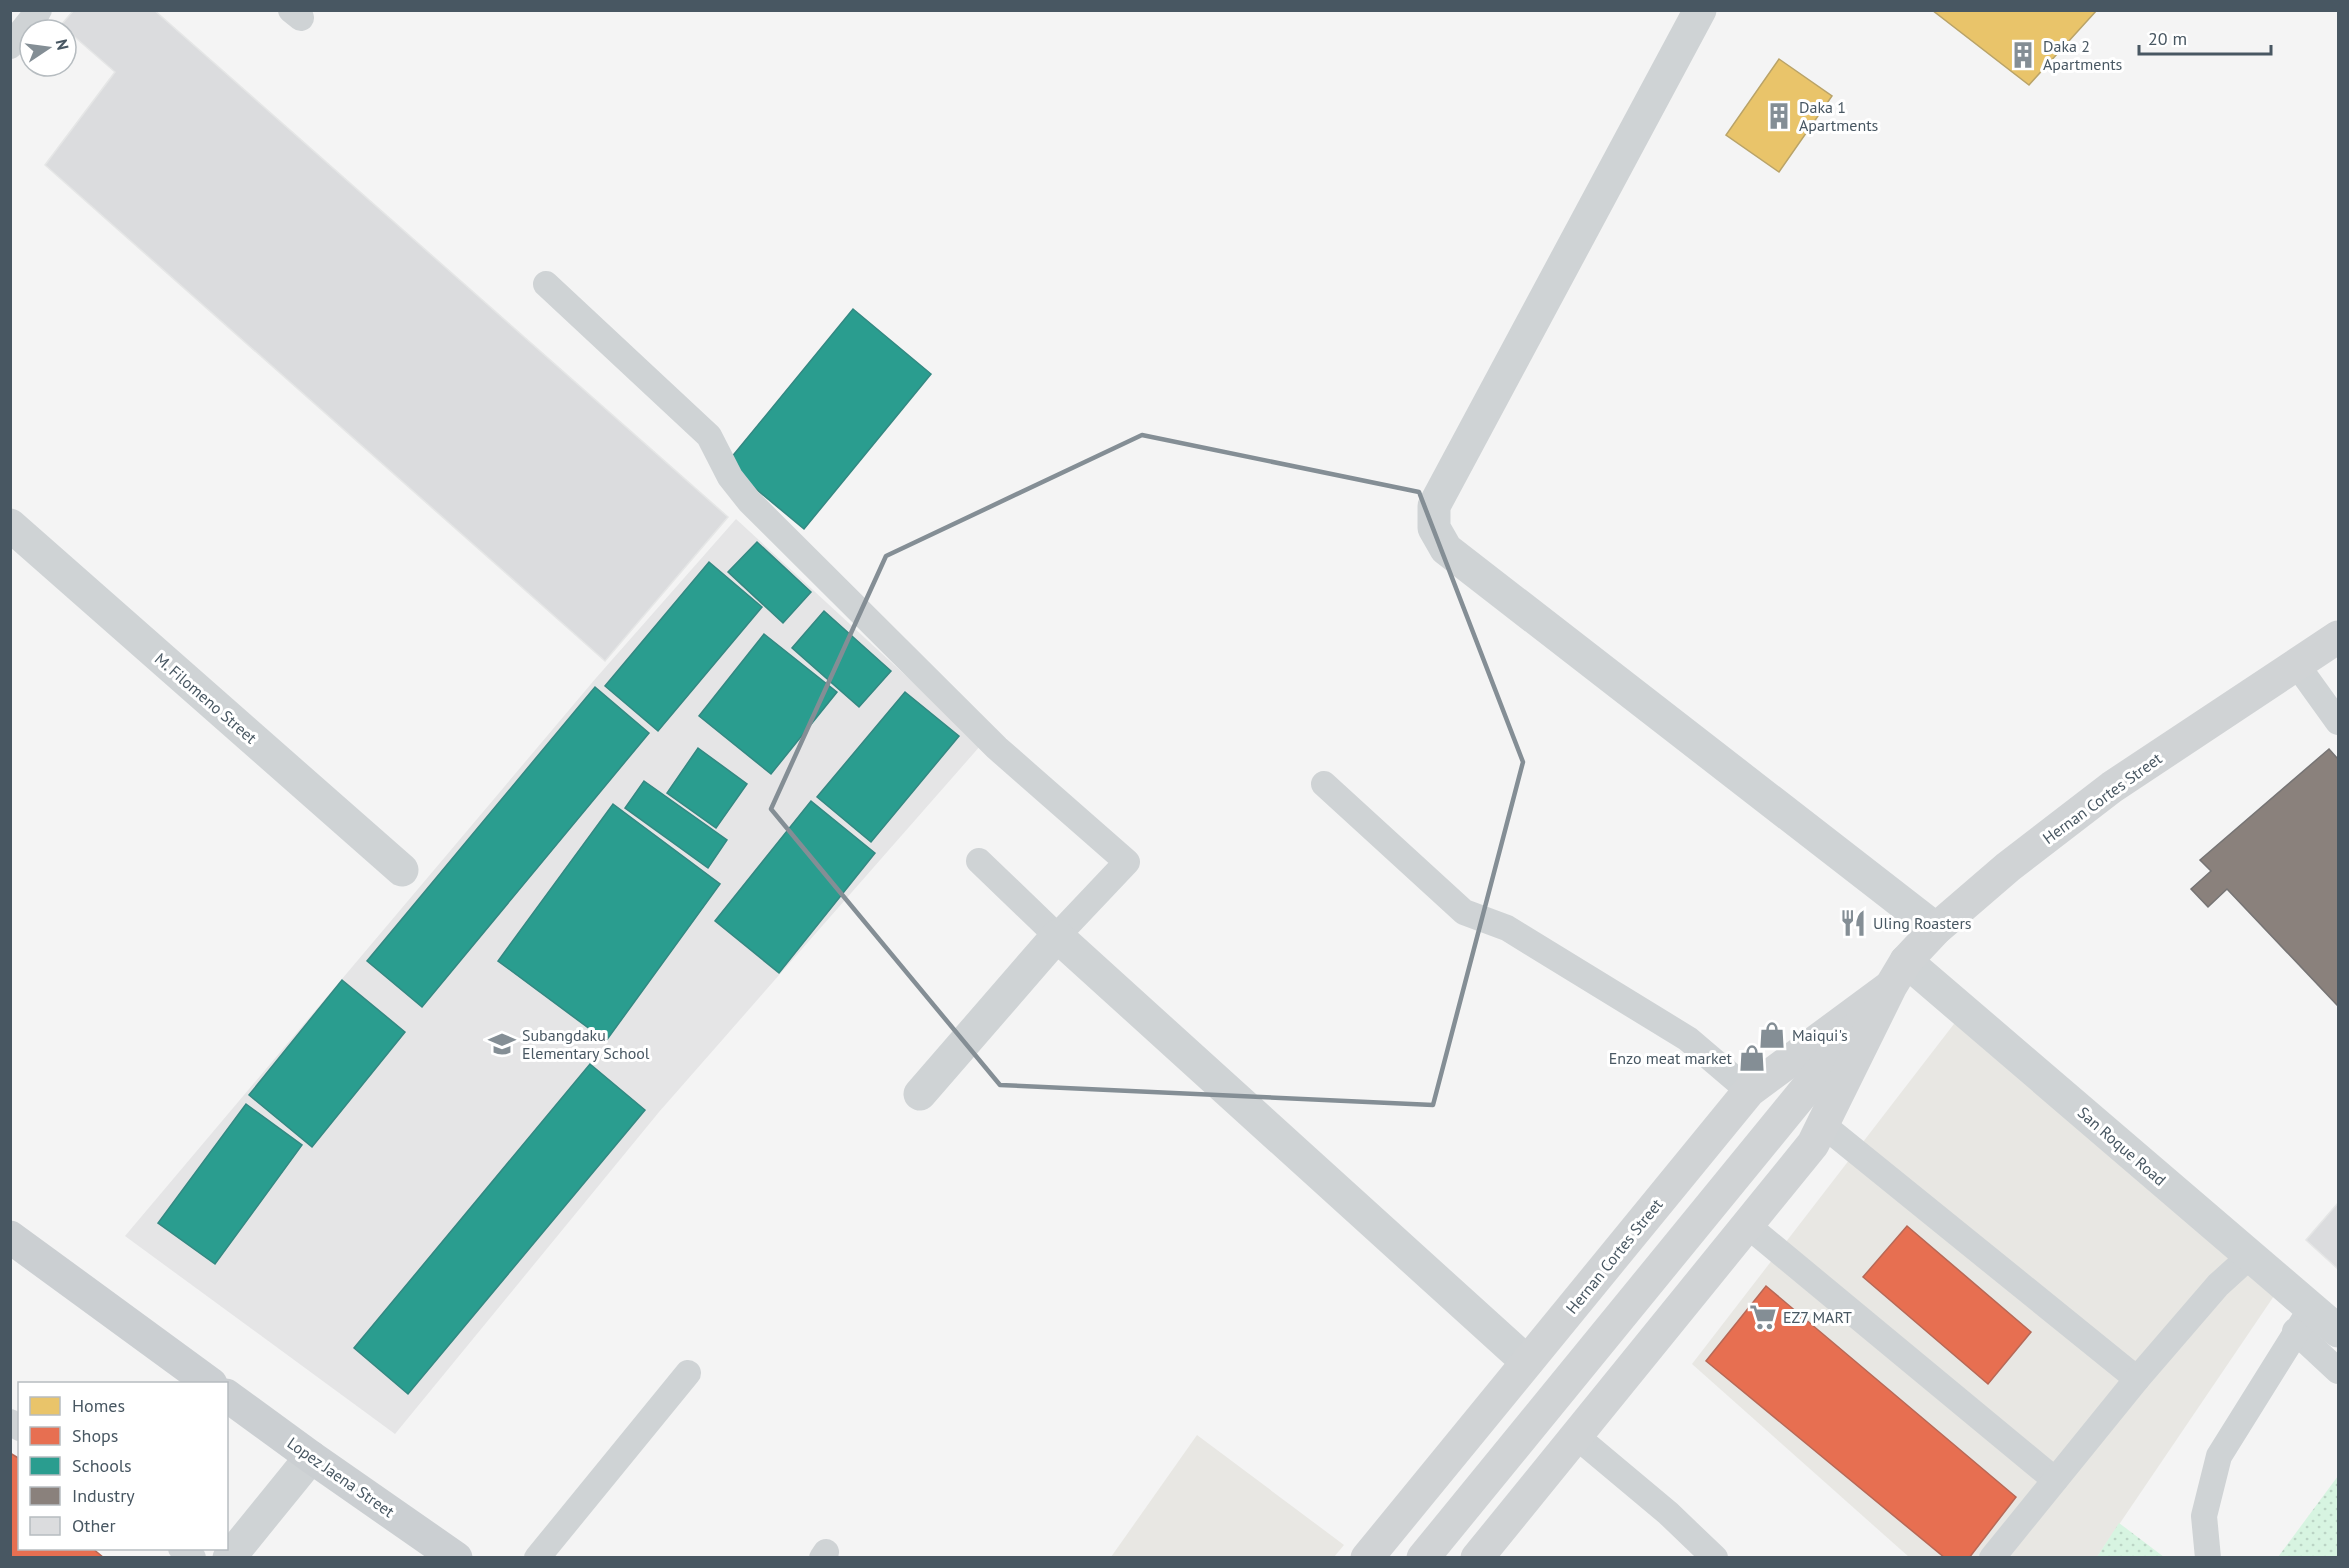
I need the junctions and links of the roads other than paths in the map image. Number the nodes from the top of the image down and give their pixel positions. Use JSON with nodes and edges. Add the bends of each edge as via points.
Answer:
{"nodes":[{"id":1,"x":39,"y":10,"type":"edge"},
{"id":2,"x":1700,"y":10,"type":"edge"},
{"id":3,"x":10,"y":46,"type":"edge"},
{"id":4,"x":546,"y":284,"type":"dead end"},
{"id":5,"x":10,"y":525,"type":"edge"},
{"id":6,"x":2338,"y":637,"type":"edge"},
{"id":7,"x":2297,"y":665,"type":"junction"},
{"id":8,"x":2338,"y":722,"type":"edge"},
{"id":9,"x":1324,"y":784,"type":"dead end"},
{"id":10,"x":980,"y":861,"type":"dead end"},
{"id":11,"x":402,"y":870,"type":"dead end"},
{"id":12,"x":1936,"y":929,"type":"junction"},
{"id":13,"x":1057,"y":936,"type":"junction"},
{"id":14,"x":1898,"y":973,"type":"junction"},
{"id":15,"x":1749,"y":1091,"type":"junction"},
{"id":16,"x":920,"y":1094,"type":"dead end"},
{"id":17,"x":1822,"y":1124,"type":"junction"},
{"id":18,"x":1747,"y":1226,"type":"junction"},
{"id":19,"x":10,"y":1237,"type":"edge"},
{"id":20,"x":2250,"y":1256,"type":"junction"},
{"id":21,"x":2303,"y":1319,"type":"junction"},
{"id":22,"x":2338,"y":1331,"type":"edge"},
{"id":23,"x":1527,"y":1362,"type":"junction"},
{"id":24,"x":2338,"y":1371,"type":"edge"},
{"id":25,"x":688,"y":1373,"type":"dead end"},
{"id":26,"x":2137,"y":1379,"type":"junction"},
{"id":27,"x":210,"y":1382,"type":"edge"},
{"id":28,"x":228,"y":1396,"type":"edge"},
{"id":29,"x":1576,"y":1436,"type":"junction"},
{"id":30,"x":310,"y":1457,"type":"junction"},
{"id":31,"x":2055,"y":1480,"type":"junction"},
{"id":32,"x":229,"y":1557,"type":"edge"},
{"id":33,"x":456,"y":1557,"type":"edge"},
{"id":34,"x":537,"y":1557,"type":"edge"},
{"id":35,"x":1366,"y":1557,"type":"edge"},
{"id":36,"x":1423,"y":1557,"type":"edge"},
{"id":37,"x":1477,"y":1557,"type":"edge"},
{"id":38,"x":1715,"y":1557,"type":"edge"},
{"id":39,"x":1992,"y":1557,"type":"edge"},
{"id":40,"x":2208,"y":1557,"type":"edge"}],
"edges":[{"from":1,"to":3,"type":"lane"},
{"from":2,"to":12,"type":"street","via":[[1434,506],[1434,528],[1446,549]]},
{"from":4,"to":13,"type":"lane","via":[[709,436],[730,477],[765,518],[997,748],[1127,862]]},
{"from":5,"to":11,"type":"street","name":"M. Filomeno Street"},
{"from":6,"to":7,"type":"main road","name":"Hernan Cortes Street"},
{"from":7,"to":8,"type":"lane"},
{"from":7,"to":12,"type":"main road","name":"Hernan Cortes Street","via":[[2112,787],[2008,867]]},
{"from":9,"to":15,"type":"lane","via":[[1464,912],[1507,927],[1688,1038]]},
{"from":10,"to":13,"type":"lane"},
{"from":12,"to":14,"type":"main road","name":"Hernan Cortes Street"},
{"from":13,"to":16,"type":"street"},
{"from":13,"to":23,"type":"street"},
{"from":14,"to":15,"type":"main road","name":"Hernan Cortes Street"},
{"from":14,"to":17,"type":"main road","name":"Hernan Cortes Street"},
{"from":14,"to":20,"type":"street","name":"San Roque Road"},
{"from":14,"to":36,"type":"main road","name":"Hernan Cortes Street"},
{"from":15,"to":23,"type":"main road","name":"Hernan Cortes Street"},
{"from":17,"to":18,"type":"main road","name":"Hernan Cortes Street","via":[[1813,1144]]},
{"from":17,"to":26,"type":"lane"},
{"from":18,"to":29,"type":"main road","name":"Hernan Cortes Street"},
{"from":18,"to":31,"type":"lane"},
{"from":19,"to":27,"type":"main road"},
{"from":20,"to":21,"type":"street","name":"San Roque Road"},
{"from":20,"to":26,"type":"lane","via":[[2218,1285]]},
{"from":21,"to":22,"type":"street","name":"San Roque Road"},
{"from":21,"to":24,"type":"lane"},
{"from":21,"to":40,"type":"lane","via":[[2219,1456],[2204,1516]]},
{"from":23,"to":35,"type":"main road","name":"Hernan Cortes Street"},
{"from":25,"to":34,"type":"lane"},
{"from":26,"to":31,"type":"lane"},
{"from":28,"to":30,"type":"main road","name":"Lopez Jaena Street"},
{"from":29,"to":37,"type":"main road","name":"Hernan Cortes Street"},
{"from":29,"to":38,"type":"lane"},
{"from":30,"to":32,"type":"street"},
{"from":30,"to":33,"type":"main road","name":"Lopez Jaena Street"},
{"from":31,"to":39,"type":"lane"}]}
